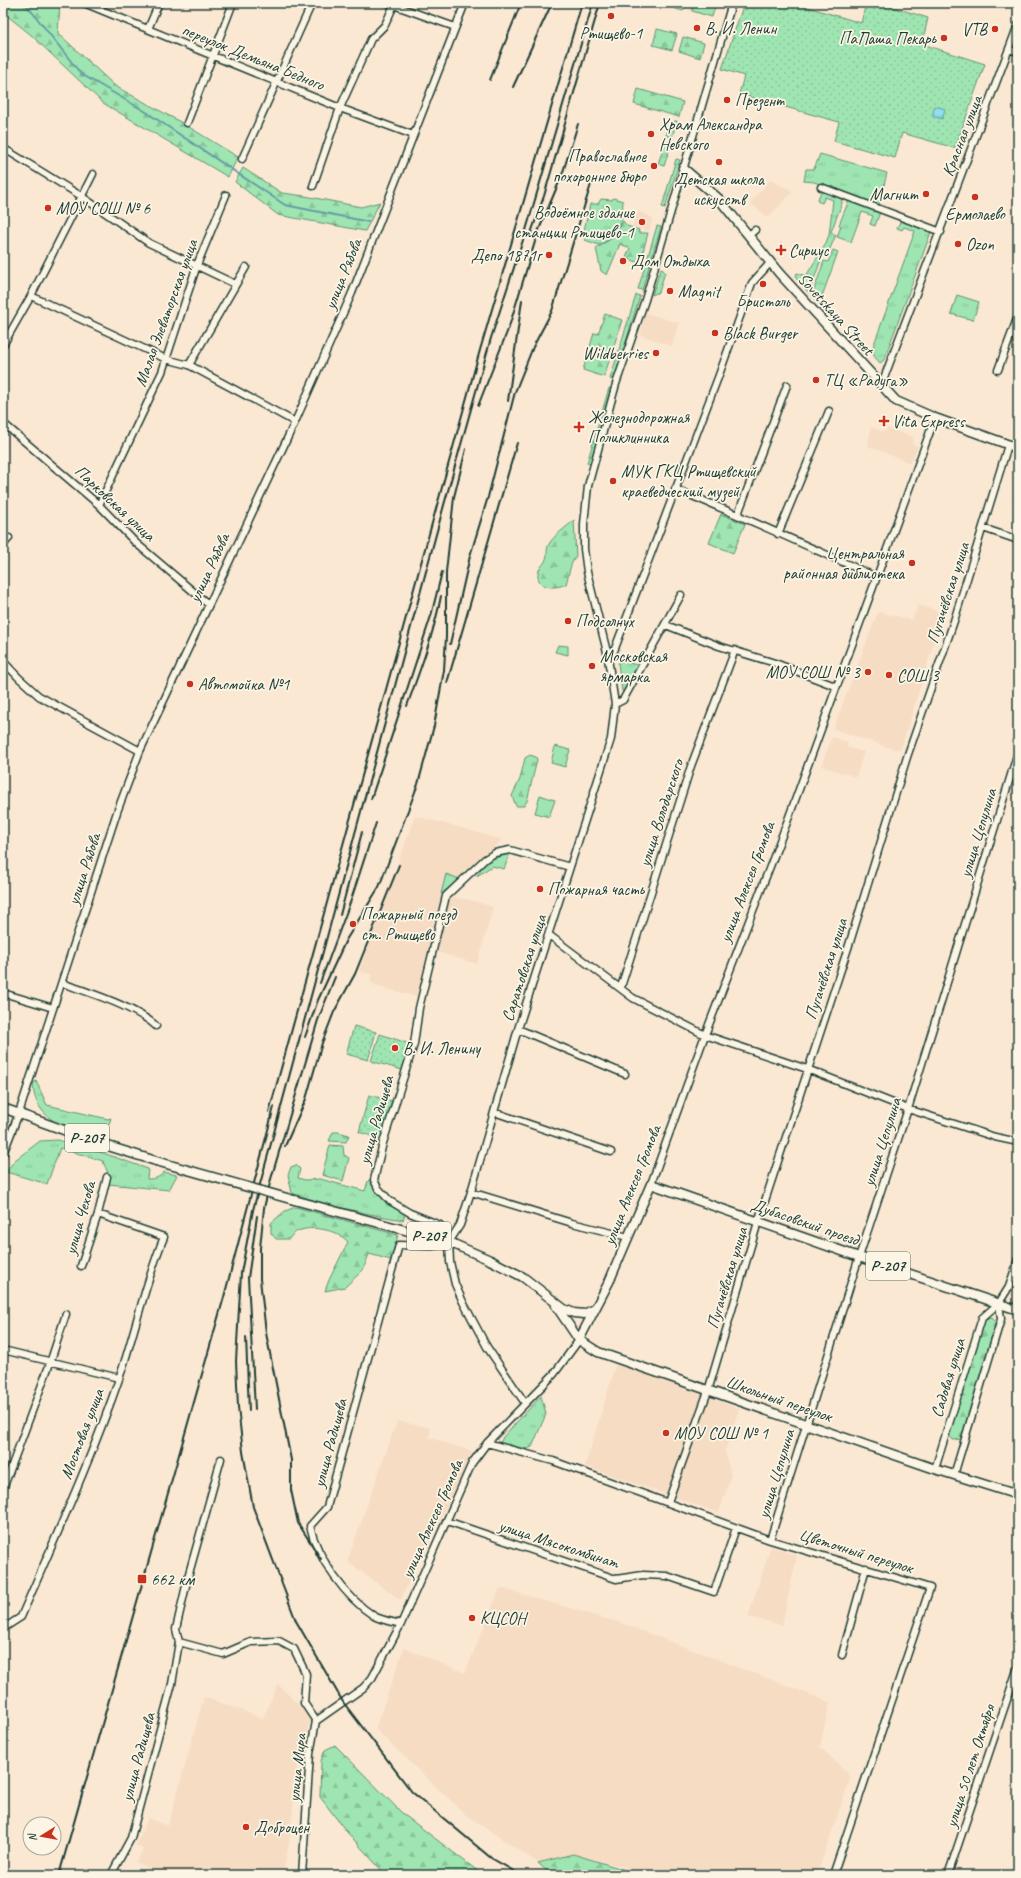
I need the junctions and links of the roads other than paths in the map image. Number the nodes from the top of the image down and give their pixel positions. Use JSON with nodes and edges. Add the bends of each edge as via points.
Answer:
{"nodes":[{"id":1,"x":84,"y":3,"type":"edge"},
{"id":2,"x":159,"y":3,"type":"edge"},
{"id":3,"x":233,"y":3,"type":"edge"},
{"id":4,"x":312,"y":3,"type":"edge"},
{"id":5,"x":464,"y":3,"type":"edge"},
{"id":6,"x":732,"y":3,"type":"edge"},
{"id":7,"x":391,"y":4,"type":"edge"},
{"id":8,"x":1018,"y":25,"type":"edge"},
{"id":9,"x":455,"y":27,"type":"junction"},
{"id":10,"x":148,"y":29,"type":"junction"},
{"id":11,"x":1009,"y":49,"type":"junction"},
{"id":12,"x":1018,"y":52,"type":"edge"},
{"id":13,"x":211,"y":56,"type":"junction"},
{"id":14,"x":278,"y":82,"type":"junction"},
{"id":15,"x":340,"y":108,"type":"junction"},
{"id":16,"x":187,"y":124,"type":"dead end"},
{"id":17,"x":413,"y":136,"type":"junction"},
{"id":18,"x":3,"y":148,"type":"edge"},
{"id":19,"x":242,"y":159,"type":"dead end"},
{"id":20,"x":683,"y":168,"type":"junction"},
{"id":21,"x":93,"y":174,"type":"dead end"},
{"id":22,"x":313,"y":186,"type":"dead end"},
{"id":23,"x":821,"y":187,"type":"dead end"},
{"id":24,"x":226,"y":195,"type":"dead end"},
{"id":25,"x":81,"y":196,"type":"junction"},
{"id":26,"x":941,"y":232,"type":"junction"},
{"id":27,"x":770,"y":263,"type":"junction"},
{"id":28,"x":197,"y":265,"type":"junction"},
{"id":29,"x":246,"y":267,"type":"dead end"},
{"id":30,"x":235,"y":284,"type":"junction"},
{"id":31,"x":31,"y":296,"type":"junction"},
{"id":32,"x":1018,"y":316,"type":"edge"},
{"id":33,"x":1010,"y":336,"type":"junction"},
{"id":34,"x":1018,"y":339,"type":"edge"},
{"id":35,"x":3,"y":345,"type":"edge"},
{"id":36,"x":166,"y":359,"type":"junction"},
{"id":37,"x":189,"y":365,"type":"junction"},
{"id":38,"x":998,"y":370,"type":"dead end"},
{"id":39,"x":788,"y":385,"type":"dead end"},
{"id":40,"x":881,"y":386,"type":"junction"},
{"id":41,"x":830,"y":411,"type":"dead end"},
{"id":42,"x":935,"y":418,"type":"junction"},
{"id":43,"x":295,"y":422,"type":"junction"},
{"id":44,"x":3,"y":423,"type":"edge"},
{"id":45,"x":1008,"y":445,"type":"junction"},
{"id":46,"x":1018,"y":448,"type":"edge"},
{"id":47,"x":675,"y":489,"type":"junction"},
{"id":48,"x":99,"y":505,"type":"junction"},
{"id":49,"x":738,"y":514,"type":"junction"},
{"id":50,"x":983,"y":528,"type":"junction"},
{"id":51,"x":778,"y":534,"type":"junction"},
{"id":52,"x":9,"y":538,"type":"dead end"},
{"id":53,"x":1018,"y":540,"type":"edge"},
{"id":54,"x":3,"y":544,"type":"edge"},
{"id":55,"x":876,"y":577,"type":"junction"},
{"id":56,"x":681,"y":595,"type":"dead end"},
{"id":57,"x":208,"y":604,"type":"junction"},
{"id":58,"x":666,"y":625,"type":"junction"},
{"id":59,"x":735,"y":650,"type":"junction"},
{"id":60,"x":607,"y":652,"type":"junction"},
{"id":61,"x":3,"y":660,"type":"edge"},
{"id":62,"x":835,"y":686,"type":"junction"},
{"id":63,"x":615,"y":704,"type":"junction"},
{"id":64,"x":140,"y":751,"type":"junction"},
{"id":65,"x":1018,"y":752,"type":"edge"},
{"id":66,"x":570,"y":867,"type":"junction"},
{"id":67,"x":549,"y":935,"type":"junction"},
{"id":68,"x":62,"y":983,"type":"junction"},
{"id":69,"x":621,"y":987,"type":"junction"},
{"id":70,"x":3,"y":993,"type":"edge"},
{"id":71,"x":54,"y":1008,"type":"junction"},
{"id":72,"x":156,"y":1026,"type":"dead end"},
{"id":73,"x":518,"y":1028,"type":"junction"},
{"id":74,"x":705,"y":1035,"type":"junction"},
{"id":75,"x":807,"y":1070,"type":"junction"},
{"id":76,"x":625,"y":1074,"type":"dead end"},
{"id":77,"x":3,"y":1108,"type":"edge"},
{"id":78,"x":908,"y":1109,"type":"junction"},
{"id":79,"x":494,"y":1112,"type":"junction"},
{"id":80,"x":19,"y":1113,"type":"junction"},
{"id":81,"x":1018,"y":1142,"type":"edge"},
{"id":82,"x":611,"y":1152,"type":"dead end"},
{"id":83,"x":3,"y":1154,"type":"edge"},
{"id":84,"x":107,"y":1177,"type":"dead end"},
{"id":85,"x":651,"y":1184,"type":"junction"},
{"id":86,"x":471,"y":1192,"type":"junction"},
{"id":87,"x":98,"y":1214,"type":"junction"},
{"id":88,"x":758,"y":1222,"type":"junction"},
{"id":89,"x":628,"y":1237,"type":"junction"},
{"id":90,"x":449,"y":1242,"type":"junction"},
{"id":91,"x":858,"y":1257,"type":"junction"},
{"id":92,"x":1018,"y":1260,"type":"edge"},
{"id":93,"x":81,"y":1266,"type":"dead end"},
{"id":94,"x":552,"y":1300,"type":"junction"},
{"id":95,"x":999,"y":1303,"type":"junction"},
{"id":96,"x":595,"y":1309,"type":"junction"},
{"id":97,"x":1018,"y":1310,"type":"edge"},
{"id":98,"x":66,"y":1314,"type":"dead end"},
{"id":99,"x":579,"y":1340,"type":"junction"},
{"id":100,"x":3,"y":1350,"type":"edge"},
{"id":101,"x":50,"y":1363,"type":"junction"},
{"id":102,"x":119,"y":1378,"type":"junction"},
{"id":103,"x":708,"y":1390,"type":"junction"},
{"id":104,"x":525,"y":1403,"type":"junction"},
{"id":105,"x":805,"y":1424,"type":"junction"},
{"id":106,"x":487,"y":1443,"type":"junction"},
{"id":107,"x":221,"y":1459,"type":"dead end"},
{"id":108,"x":935,"y":1468,"type":"junction"},
{"id":109,"x":954,"y":1475,"type":"junction"},
{"id":110,"x":3,"y":1489,"type":"edge"},
{"id":111,"x":1018,"y":1495,"type":"edge"},
{"id":112,"x":668,"y":1502,"type":"junction"},
{"id":113,"x":447,"y":1521,"type":"junction"},
{"id":114,"x":736,"y":1528,"type":"junction"},
{"id":115,"x":770,"y":1540,"type":"junction"},
{"id":116,"x":866,"y":1568,"type":"junction"},
{"id":117,"x":401,"y":1624,"type":"junction"},
{"id":118,"x":3,"y":1625,"type":"edge"},
{"id":119,"x":179,"y":1642,"type":"junction"},
{"id":120,"x":842,"y":1655,"type":"dead end"},
{"id":121,"x":1018,"y":1667,"type":"edge"},
{"id":122,"x":343,"y":1702,"type":"joint"},
{"id":123,"x":316,"y":1721,"type":"junction"},
{"id":124,"x":111,"y":1875,"type":"edge"},
{"id":125,"x":302,"y":1875,"type":"edge"},
{"id":126,"x":833,"y":1875,"type":"edge"},
{"id":127,"x":948,"y":1875,"type":"edge"}],
"edges":[{"from":1,"to":10,"type":"street","name":"переулок Демьяна Бедного"},
{"from":2,"to":10,"type":"street"},
{"from":3,"to":13,"type":"street"},
{"from":4,"to":14,"type":"street"},
{"from":5,"to":9,"type":"street","name":"улица Рябова"},
{"from":6,"to":20,"type":"street","name":"Саратовская улица"},
{"from":7,"to":9,"type":"street"},
{"from":7,"to":15,"type":"street","via":[[385,25],[371,40]]},
{"from":8,"to":11,"type":"street","name":"Красная улица"},
{"from":9,"to":17,"type":"street","name":"улица Рябова"},
{"from":10,"to":13,"type":"street","name":"переулок Демьяна Бедного"},
{"from":11,"to":12,"type":"street"},
{"from":11,"to":26,"type":"street","name":"Красная улица"},
{"from":13,"to":14,"type":"street","name":"переулок Демьяна Бедного"},
{"from":13,"to":16,"type":"street"},
{"from":14,"to":15,"type":"street","name":"переулок Демьяна Бедного"},
{"from":14,"to":19,"type":"street"},
{"from":15,"to":17,"type":"street","name":"переулок Демьяна Бедного"},
{"from":15,"to":22,"type":"street"},
{"from":17,"to":43,"type":"street","name":"улица Рябова","via":[[352,293]]},
{"from":18,"to":25,"type":"street"},
{"from":20,"to":27,"type":"main road","name":"Sovetskaya Street","via":[[719,199],[752,233]]},
{"from":20,"to":60,"type":"street","name":"Саратовская улица","via":[[645,300],[616,384],[588,486],[584,549],[587,572]]},
{"from":21,"to":25,"type":"street"},
{"from":23,"to":26,"type":"street"},
{"from":24,"to":28,"type":"street","name":"Малая Элеваторская улица"},
{"from":25,"to":28,"type":"street","via":[[149,242]]},
{"from":25,"to":31,"type":"street"},
{"from":26,"to":40,"type":"street","name":"Красная улица"},
{"from":27,"to":40,"type":"main road","name":"Sovetskaya Street"},
{"from":27,"to":47,"type":"street","via":[[752,282]]},
{"from":28,"to":30,"type":"street"},
{"from":28,"to":36,"type":"street","name":"Малая Элеваторская улица"},
{"from":29,"to":30,"type":"street"},
{"from":30,"to":37,"type":"street"},
{"from":31,"to":35,"type":"street"},
{"from":31,"to":36,"type":"street"},
{"from":32,"to":33,"type":"street"},
{"from":33,"to":34,"type":"street"},
{"from":33,"to":38,"type":"street"},
{"from":36,"to":37,"type":"street"},
{"from":36,"to":48,"type":"street","name":"Малая Элеваторская улица"},
{"from":37,"to":43,"type":"street"},
{"from":39,"to":49,"type":"street"},
{"from":40,"to":42,"type":"main road","name":"Sovetskaya Street","via":[[896,401]]},
{"from":41,"to":51,"type":"street"},
{"from":42,"to":45,"type":"main road","name":"Sovetskaya Street"},
{"from":42,"to":55,"type":"street","name":"улица Алексея Громова"},
{"from":43,"to":57,"type":"street","name":"улица Рябова"},
{"from":44,"to":48,"type":"street","name":"Парковская улица"},
{"from":45,"to":46,"type":"main road","name":"Sovetskaya Street"},
{"from":45,"to":50,"type":"street","name":"Пугачёвская улица"},
{"from":47,"to":49,"type":"street"},
{"from":47,"to":60,"type":"street","via":[[614,651]]},
{"from":48,"to":57,"type":"street","name":"Парковская улица","via":[[136,543]]},
{"from":49,"to":51,"type":"street"},
{"from":50,"to":53,"type":"street"},
{"from":50,"to":75,"type":"street","name":"Пугачёвская улица"},
{"from":51,"to":55,"type":"street"},
{"from":52,"to":54,"type":"street"},
{"from":55,"to":62,"type":"street","name":"улица Алексея Громова"},
{"from":56,"to":58,"type":"street"},
{"from":57,"to":64,"type":"street","name":"улица Рябова"},
{"from":58,"to":59,"type":"street"},
{"from":58,"to":63,"type":"street","via":[[623,700]]},
{"from":59,"to":62,"type":"street"},
{"from":59,"to":69,"type":"street","name":"улица Володарского","via":[[691,766]]},
{"from":60,"to":63,"type":"street","name":"Саратовская улица"},
{"from":61,"to":64,"type":"street","via":[[39,696]]},
{"from":62,"to":74,"type":"street","name":"улица Алексея Громова","via":[[786,825]]},
{"from":63,"to":66,"type":"street","name":"Саратовская улица","via":[[611,738]]},
{"from":64,"to":68,"type":"street","name":"улица Рябова","via":[[117,812]]},
{"from":65,"to":78,"type":"street","name":"улица Цепулина"},
{"from":66,"to":67,"type":"street","name":"Саратовская улица"},
{"from":66,"to":90,"type":"street","name":"улица Радищева","via":[[510,850],[495,854],[485,859],[451,891],[444,902],[419,1008],[414,1044],[374,1180],[390,1201],[410,1213],[440,1225]]},
{"from":67,"to":69,"type":"street"},
{"from":67,"to":73,"type":"street","name":"Саратовская улица"},
{"from":68,"to":71,"type":"street","name":"улица Рябова"},
{"from":68,"to":72,"type":"street","via":[[111,1002],[148,1019]]},
{"from":69,"to":74,"type":"street","via":[[633,998]]},
{"from":70,"to":71,"type":"street"},
{"from":71,"to":80,"type":"street","name":"улица Рябова"},
{"from":73,"to":76,"type":"street"},
{"from":73,"to":79,"type":"street","name":"Саратовская улица"},
{"from":74,"to":75,"type":"street"},
{"from":74,"to":85,"type":"street","name":"улица Алексея Громова"},
{"from":75,"to":78,"type":"street"},
{"from":75,"to":88,"type":"street","name":"Пугачёвская улица"},
{"from":77,"to":80,"type":"main road","number":"Р-207"},
{"from":78,"to":81,"type":"street"},
{"from":78,"to":91,"type":"street","name":"улица Цепулина"},
{"from":79,"to":82,"type":"street"},
{"from":79,"to":86,"type":"street","name":"Саратовская улица"},
{"from":80,"to":83,"type":"street","name":"улица Рябова"},
{"from":80,"to":90,"type":"main road","number":"Р-207","bridge":true,"via":[[156,1161]]},
{"from":84,"to":87,"type":"street","name":"улица Чехова"},
{"from":85,"to":88,"type":"main road","name":"Дубасовский проезд","number":"Р-207"},
{"from":85,"to":89,"type":"main road","name":"улица Алексея Громова"},
{"from":86,"to":89,"type":"street"},
{"from":86,"to":90,"type":"street","name":"Саратовская улица","via":[[460,1225]]},
{"from":87,"to":93,"type":"street","name":"улица Чехова"},
{"from":87,"to":102,"type":"street","name":"Мостовая улица","via":[[164,1237],[140,1305]]},
{"from":88,"to":91,"type":"main road","name":"Дубасовский проезд","number":"Р-207"},
{"from":88,"to":103,"type":"street","name":"Пугачёвская улица"},
{"from":89,"to":96,"type":"main road","name":"улица Алексея Громова"},
{"from":90,"to":94,"type":"main road","number":"Р-207","via":[[523,1277]]},
{"from":90,"to":104,"type":"street","via":[[455,1284],[463,1302],[487,1347]]},
{"from":90,"to":117,"type":"street","name":"улица Радищева","via":[[432,1246],[399,1245],[327,1507],[310,1526],[313,1538],[329,1568],[353,1600],[376,1617]]},
{"from":91,"to":95,"type":"main road","name":"Дубасовский проезд","number":"Р-207"},
{"from":91,"to":105,"type":"street","name":"улица Цепулина"},
{"from":92,"to":95,"type":"street","name":"Садовая улица","via":[[1009,1287]]},
{"from":94,"to":96,"type":"main road","number":"Р-207","via":[[574,1313],[584,1314]]},
{"from":94,"to":99,"type":"main road","name":"Школьный переулок","number":"Р-207"},
{"from":95,"to":97,"type":"main road","name":"Дубасовский проезд","number":"Р-207"},
{"from":95,"to":108,"type":"street","name":"Садовая улица","via":[[982,1318]]},
{"from":95,"to":109,"type":"street","name":"Садовая улица","via":[[1001,1319]]},
{"from":96,"to":99,"type":"main road","name":"улица Алексея Громова"},
{"from":98,"to":101,"type":"street"},
{"from":99,"to":103,"type":"main road","name":"Школьный переулок","number":"Р-207","via":[[598,1352]]},
{"from":99,"to":104,"type":"street","name":"улица Алексея Громова","via":[[554,1374]]},
{"from":100,"to":101,"type":"street"},
{"from":101,"to":102,"type":"street"},
{"from":101,"to":110,"type":"street"},
{"from":102,"to":118,"type":"street","name":"Мостовая улица","via":[[71,1504],[21,1617],[7,1626]]},
{"from":103,"to":105,"type":"main road","name":"Школьный переулок","number":"Р-207"},
{"from":103,"to":112,"type":"street","name":"Пугачёвская улица"},
{"from":104,"to":106,"type":"street","name":"улица Алексея Громова"},
{"from":105,"to":108,"type":"main road","name":"Школьный переулок","number":"Р-207"},
{"from":105,"to":115,"type":"street","name":"улица Цепулина"},
{"from":106,"to":112,"type":"street","name":"Цветочный переулок","via":[[553,1461]]},
{"from":106,"to":113,"type":"street","name":"улица Алексея Громова","via":[[472,1463]]},
{"from":107,"to":119,"type":"street","name":"улица Радищева","via":[[188,1577],[176,1630]]},
{"from":108,"to":109,"type":"main road","name":"Школьный переулок","number":"Р-207"},
{"from":109,"to":111,"type":"main road","name":"Школьный переулок","number":"Р-207"},
{"from":112,"to":114,"type":"street","name":"Цветочный переулок"},
{"from":113,"to":114,"type":"street","name":"улица Мясокомбинат","via":[[616,1580],[643,1575],[667,1576],[714,1592]]},
{"from":113,"to":117,"type":"street","name":"улица Алексея Громова"},
{"from":114,"to":115,"type":"street","name":"Цветочный переулок"},
{"from":115,"to":116,"type":"street","name":"Цветочный переулок"},
{"from":116,"to":120,"type":"street"},
{"from":116,"to":126,"type":"street","name":"Цветочный переулок","via":[[930,1588]]},
{"from":117,"to":122,"type":"street","name":"улица Алексея Громова","via":[[372,1678]]},
{"from":119,"to":123,"type":"street","via":[[223,1654],[251,1642],[279,1641],[294,1649],[306,1674],[304,1703]]},
{"from":119,"to":124,"type":"street","name":"улица Радищева","via":[[172,1684],[131,1838]]},
{"from":121,"to":127,"type":"street","name":"улица 50 лет Октября"},
{"from":122,"to":123,"type":"street","name":"улица Мира"},
{"from":123,"to":125,"type":"street","name":"улица Мира","via":[[310,1754]]}]}
